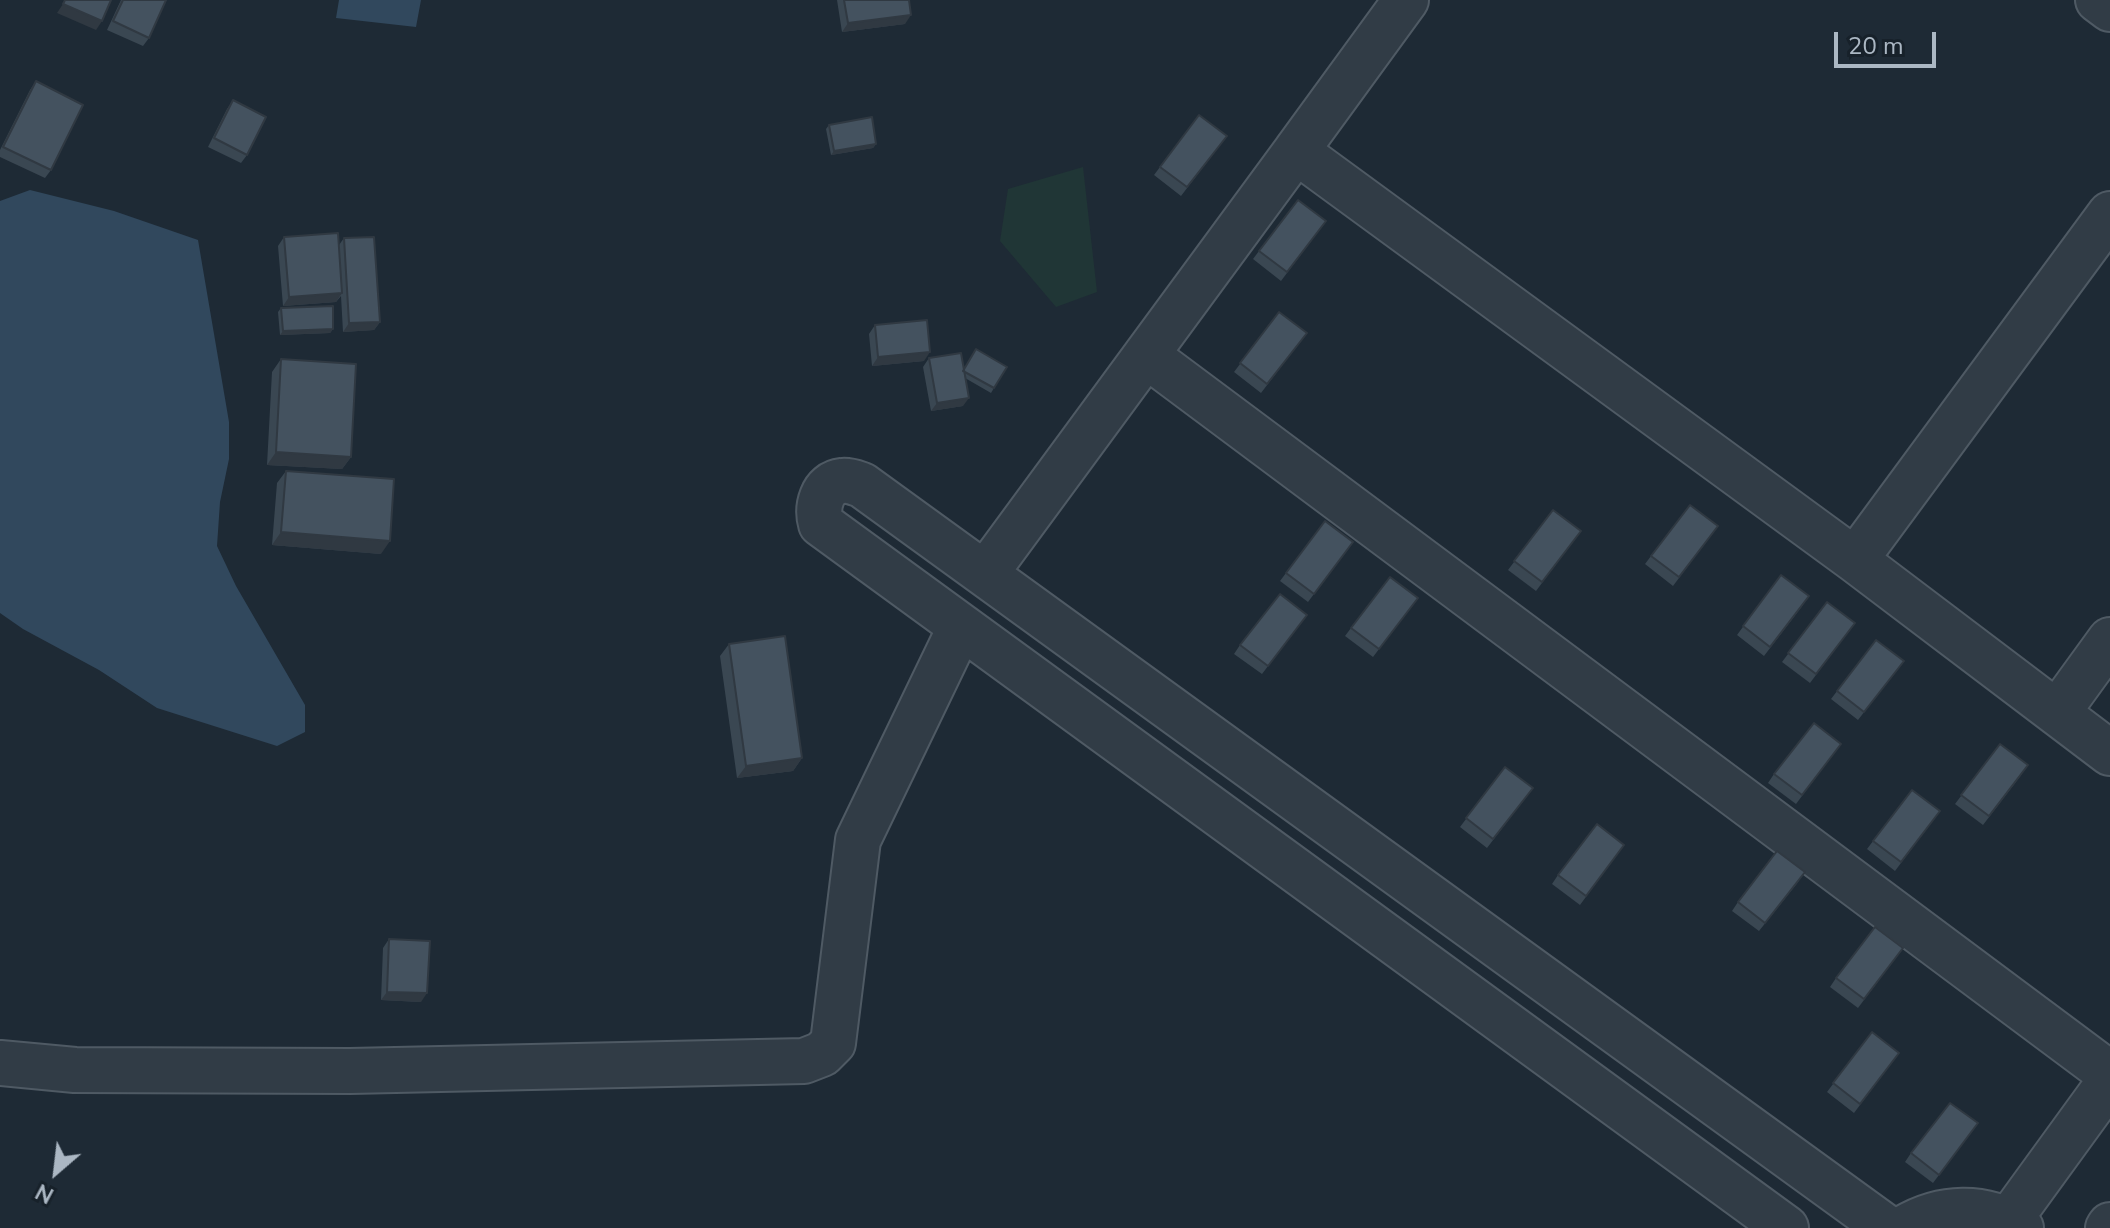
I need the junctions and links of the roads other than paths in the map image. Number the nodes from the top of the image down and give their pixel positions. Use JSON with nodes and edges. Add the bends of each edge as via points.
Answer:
{"nodes":[{"id":1,"x":1406,"y":0,"type":"edge"},
{"id":2,"x":2098,"y":0,"type":"edge"},
{"id":3,"x":2110,"y":9,"type":"edge"},
{"id":4,"x":1296,"y":151,"type":"junction"},
{"id":5,"x":2110,"y":214,"type":"edge"},
{"id":6,"x":1146,"y":355,"type":"junction"},
{"id":7,"x":1855,"y":560,"type":"junction"},
{"id":8,"x":985,"y":574,"type":"junction"},
{"id":9,"x":960,"y":628,"type":"junction"},
{"id":10,"x":2110,"y":640,"type":"edge"},
{"id":11,"x":2057,"y":713,"type":"junction"},
{"id":12,"x":2110,"y":753,"type":"edge"},
{"id":13,"x":0,"y":1063,"type":"edge"},
{"id":14,"x":2110,"y":1074,"type":"edge"},
{"id":15,"x":2110,"y":1081,"type":"edge"},
{"id":16,"x":2015,"y":1224,"type":"edge"},
{"id":17,"x":1786,"y":1228,"type":"edge"},
{"id":18,"x":1887,"y":1228,"type":"edge"},
{"id":19,"x":1904,"y":1228,"type":"edge"}],
"edges":[{"from":1,"to":4,"type":"street"},
{"from":2,"to":3,"type":"street"},
{"from":4,"to":6,"type":"street"},
{"from":4,"to":7,"type":"street"},
{"from":5,"to":7,"type":"street"},
{"from":6,"to":8,"type":"street"},
{"from":6,"to":14,"type":"street"},
{"from":7,"to":11,"type":"street"},
{"from":8,"to":9,"type":"street","via":[[862,485],[845,480],[832,484],[822,496],[821,524]]},
{"from":8,"to":18,"type":"street"},
{"from":9,"to":13,"type":"street","via":[[858,840],[833,1043],[822,1054],[804,1061],[350,1071],[75,1070]]},
{"from":9,"to":17,"type":"street"},
{"from":10,"to":11,"type":"street"},
{"from":11,"to":12,"type":"street"},
{"from":15,"to":16,"type":"street"},
{"from":16,"to":19,"type":"street","via":[[1981,1211],[1950,1210]]}]}
